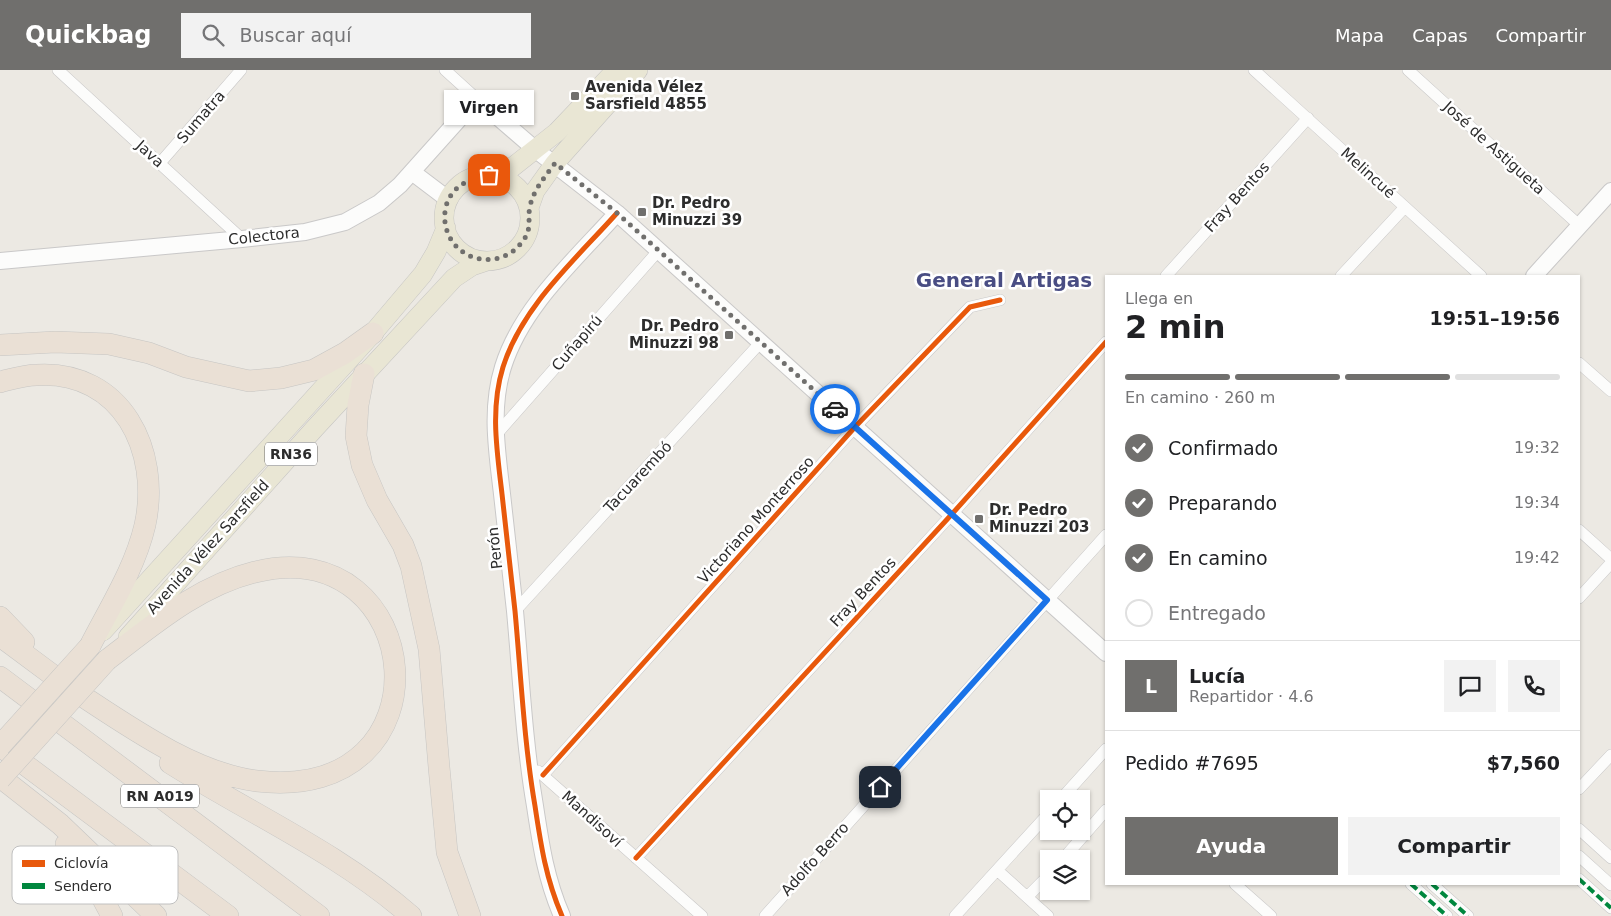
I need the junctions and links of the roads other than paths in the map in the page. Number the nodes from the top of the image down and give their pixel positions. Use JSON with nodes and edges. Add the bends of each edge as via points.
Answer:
{"nodes":[{"id":1,"x":58,"y":70,"type":"edge"},
{"id":2,"x":242,"y":70,"type":"edge"},
{"id":3,"x":445,"y":70,"type":"edge"},
{"id":4,"x":616,"y":70,"type":"edge"},
{"id":5,"x":638,"y":70,"type":"edge"},
{"id":6,"x":1254,"y":70,"type":"edge"},
{"id":7,"x":1408,"y":70,"type":"edge"},
{"id":8,"x":477,"y":99,"type":"junction"},
{"id":9,"x":1308,"y":118,"type":"junction"},
{"id":10,"x":536,"y":150,"type":"junction"},
{"id":11,"x":160,"y":163,"type":"junction"},
{"id":12,"x":555,"y":163,"type":"junction"},
{"id":13,"x":412,"y":172,"type":"junction"},
{"id":14,"x":500,"y":177,"type":"junction"},
{"id":15,"x":1611,"y":191,"type":"edge"},
{"id":16,"x":448,"y":200,"type":"junction"},
{"id":17,"x":1405,"y":207,"type":"junction"},
{"id":18,"x":529,"y":208,"type":"junction"},
{"id":19,"x":617,"y":213,"type":"junction"},
{"id":20,"x":1580,"y":226,"type":"junction"},
{"id":21,"x":446,"y":228,"type":"junction"},
{"id":22,"x":242,"y":239,"type":"junction"},
{"id":23,"x":659,"y":250,"type":"junction"},
{"id":24,"x":0,"y":261,"type":"edge"},
{"id":25,"x":487,"y":261,"type":"junction"},
{"id":26,"x":1167,"y":275,"type":"edge"},
{"id":27,"x":1342,"y":275,"type":"edge"},
{"id":28,"x":1480,"y":275,"type":"edge"},
{"id":29,"x":1535,"y":275,"type":"edge"},
{"id":30,"x":1000,"y":300,"type":"dead end"},
{"id":31,"x":373,"y":333,"type":"junction"},
{"id":32,"x":761,"y":342,"type":"junction"},
{"id":33,"x":1105,"y":343,"type":"edge"},
{"id":34,"x":0,"y":345,"type":"edge"},
{"id":35,"x":1580,"y":363,"type":"edge"},
{"id":36,"x":364,"y":374,"type":"junction"},
{"id":37,"x":0,"y":382,"type":"edge"},
{"id":38,"x":1611,"y":390,"type":"edge"},
{"id":39,"x":855,"y":427,"type":"junction"},
{"id":40,"x":495,"y":436,"type":"junction"},
{"id":41,"x":952,"y":514,"type":"junction"},
{"id":42,"x":1580,"y":531,"type":"edge"},
{"id":43,"x":1105,"y":536,"type":"edge"},
{"id":44,"x":1611,"y":559,"type":"edge"},
{"id":45,"x":1611,"y":563,"type":"edge"},
{"id":46,"x":1580,"y":597,"type":"edge"},
{"id":47,"x":1047,"y":600,"type":"junction"},
{"id":48,"x":514,"y":611,"type":"junction"},
{"id":49,"x":0,"y":618,"type":"edge"},
{"id":50,"x":0,"y":636,"type":"edge"},
{"id":51,"x":90,"y":646,"type":"junction"},
{"id":52,"x":1105,"y":652,"type":"edge"},
{"id":53,"x":107,"y":660,"type":"junction"},
{"id":54,"x":0,"y":677,"type":"edge"},
{"id":55,"x":67,"y":686,"type":"junction"},
{"id":56,"x":0,"y":746,"type":"edge"},
{"id":57,"x":1105,"y":750,"type":"edge"},
{"id":58,"x":1611,"y":755,"type":"edge"},
{"id":59,"x":1097,"y":759,"type":"junction"},
{"id":60,"x":528,"y":761,"type":"junction"},
{"id":61,"x":1105,"y":767,"type":"edge"},
{"id":62,"x":543,"y":775,"type":"junction"},
{"id":63,"x":0,"y":778,"type":"edge"},
{"id":64,"x":1580,"y":788,"type":"edge"},
{"id":65,"x":1070,"y":790,"type":"edge"},
{"id":66,"x":1105,"y":811,"type":"edge"},
{"id":67,"x":1040,"y":823,"type":"edge"},
{"id":68,"x":1580,"y":830,"type":"edge"},
{"id":69,"x":67,"y":846,"type":"edge"},
{"id":70,"x":83,"y":846,"type":"edge"},
{"id":71,"x":134,"y":846,"type":"edge"},
{"id":72,"x":1071,"y":850,"type":"edge"},
{"id":73,"x":1580,"y":857,"type":"edge"},
{"id":74,"x":636,"y":858,"type":"junction"},
{"id":75,"x":1611,"y":858,"type":"edge"},
{"id":76,"x":997,"y":870,"type":"junction"},
{"id":77,"x":178,"y":879,"type":"edge"},
{"id":78,"x":1580,"y":880,"type":"edge"},
{"id":79,"x":1040,"y":884,"type":"edge"},
{"id":80,"x":1236,"y":885,"type":"edge"},
{"id":81,"x":1412,"y":885,"type":"edge"},
{"id":82,"x":1433,"y":885,"type":"edge"},
{"id":83,"x":1611,"y":885,"type":"edge"},
{"id":84,"x":1027,"y":898,"type":"junction"},
{"id":85,"x":106,"y":904,"type":"edge"},
{"id":86,"x":143,"y":904,"type":"edge"},
{"id":87,"x":1611,"y":908,"type":"edge"},
{"id":88,"x":112,"y":916,"type":"edge"},
{"id":89,"x":156,"y":916,"type":"edge"},
{"id":90,"x":228,"y":916,"type":"edge"},
{"id":91,"x":319,"y":916,"type":"edge"},
{"id":92,"x":411,"y":916,"type":"edge"},
{"id":93,"x":470,"y":916,"type":"edge"},
{"id":94,"x":562,"y":916,"type":"edge"},
{"id":95,"x":702,"y":916,"type":"edge"},
{"id":96,"x":765,"y":916,"type":"edge"},
{"id":97,"x":955,"y":916,"type":"edge"},
{"id":98,"x":1048,"y":916,"type":"edge"},
{"id":99,"x":1271,"y":916,"type":"edge"},
{"id":100,"x":1447,"y":916,"type":"edge"},
{"id":101,"x":1468,"y":916,"type":"edge"}],
"edges":[{"from":1,"to":11,"type":"street","name":"Java"},
{"from":2,"to":11,"type":"street","name":"Sumatra"},
{"from":3,"to":8,"type":"street"},
{"from":4,"to":10,"type":"main road"},
{"from":5,"to":12,"type":"main road","number":"RN36"},
{"from":6,"to":9,"type":"street","name":"Melincué"},
{"from":7,"to":20,"type":"street","name":"José de Astigueta"},
{"from":8,"to":10,"type":"main road"},
{"from":8,"to":13,"type":"main road","name":"Colectora"},
{"from":9,"to":17,"type":"street","name":"Melincué"},
{"from":9,"to":26,"type":"street","name":"Fray Bentos"},
{"from":10,"to":12,"type":"main road"},
{"from":10,"to":14,"type":"main road"},
{"from":11,"to":22,"type":"street","name":"Java"},
{"from":12,"to":18,"type":"main road","number":"RN36","via":[[535,191]]},
{"from":12,"to":19,"type":"main road"},
{"from":13,"to":16,"type":"main road"},
{"from":13,"to":22,"type":"main road","name":"Colectora","via":[[378,203],[345,222],[305,232]]},
{"from":14,"to":16,"type":"main road","via":[[489,175],[467,180]]},
{"from":14,"to":18,"type":"main road","via":[[519,189]]},
{"from":15,"to":20,"type":"main road"},
{"from":16,"to":21,"type":"main road","number":"RN36"},
{"from":17,"to":27,"type":"street"},
{"from":17,"to":28,"type":"street","name":"Melincué"},
{"from":18,"to":25,"type":"main road","number":"RN36","via":[[528,230],[517,249],[498,260]]},
{"from":19,"to":23,"type":"main road"},
{"from":19,"to":40,"type":"main road","name":"Perón","via":[[534,307],[517,336],[499,380]]},
{"from":20,"to":29,"type":"main road"},
{"from":21,"to":25,"type":"main road","via":[[456,247],[476,259]]},
{"from":21,"to":31,"type":"main road","name":"Avenida Vélez Sarsfield","number":"RN36","via":[[423,274]]},
{"from":22,"to":24,"type":"main road","name":"Colectora"},
{"from":23,"to":32,"type":"main road"},
{"from":23,"to":40,"type":"street","name":"Cuñapirú"},
{"from":25,"to":36,"type":"main road","name":"Avenida Vélez Sarsfield","number":"RN36","via":[[454,278]]},
{"from":30,"to":39,"type":"street","name":"Victoriano Monterroso","via":[[970,307]]},
{"from":31,"to":34,"type":"highway","via":[[314,370],[281,378],[249,380],[186,367],[148,353],[109,344]]},
{"from":31,"to":51,"type":"main road","name":"Avenida Vélez Sarsfield","number":"RN36"},
{"from":32,"to":39,"type":"main road"},
{"from":32,"to":48,"type":"street","name":"Tacuarembó"},
{"from":33,"to":41,"type":"street","name":"Fray Bentos"},
{"from":35,"to":38,"type":"street"},
{"from":36,"to":53,"type":"main road","name":"Avenida Vélez Sarsfield","number":"RN36"},
{"from":36,"to":93,"type":"highway","via":[[356,436],[362,465],[376,500],[403,545],[411,566],[429,649],[447,852]]},
{"from":37,"to":51,"type":"highway","via":[[38,374],[71,378],[93,387],[130,421],[144,452],[149,486],[145,525],[132,564]]},
{"from":39,"to":41,"type":"main road"},
{"from":39,"to":62,"type":"street","name":"Victoriano Monterroso"},
{"from":40,"to":48,"type":"main road","name":"Perón"},
{"from":41,"to":47,"type":"main road"},
{"from":41,"to":74,"type":"street","name":"Fray Bentos"},
{"from":42,"to":44,"type":"street"},
{"from":43,"to":47,"type":"street","name":"Adolfo Berro"},
{"from":45,"to":46,"type":"street"},
{"from":47,"to":52,"type":"main road"},
{"from":47,"to":96,"type":"street","name":"Adolfo Berro"},
{"from":48,"to":60,"type":"main road","name":"Perón"},
{"from":49,"to":55,"type":"highway"},
{"from":50,"to":55,"type":"highway"},
{"from":51,"to":56,"type":"highway","name":"Avenida Vélez Sarsfield","number":"RN36","bridge":true},
{"from":53,"to":55,"type":"highway","via":[[173,610],[223,583],[256,571],[306,569],[339,580],[368,602],[379,615],[392,645],[396,683],[386,720],[376,739],[362,754],[346,768],[327,776],[305,782],[282,783],[247,779],[204,766],[142,734]]},
{"from":53,"to":63,"type":"highway","name":"Avenida Vélez Sarsfield","number":"RN36","bridge":true},
{"from":54,"to":91,"type":"highway","number":"RN A019"},
{"from":55,"to":92,"type":"highway","via":[[166,760],[324,853]]},
{"from":56,"to":71,"type":"highway"},
{"from":57,"to":59,"type":"street"},
{"from":58,"to":64,"type":"street"},
{"from":59,"to":61,"type":"street"},
{"from":59,"to":65,"type":"street"},
{"from":60,"to":62,"type":"street","name":"Mandisoví"},
{"from":60,"to":94,"type":"main road","name":"Perón","via":[[542,854],[549,884]]},
{"from":62,"to":74,"type":"street","name":"Mandisoví"},
{"from":63,"to":69,"type":"highway"},
{"from":63,"to":70,"type":"highway"},
{"from":66,"to":72,"type":"street"},
{"from":67,"to":76,"type":"street"},
{"from":68,"to":75,"type":"street"},
{"from":73,"to":83,"type":"street"},
{"from":74,"to":95,"type":"street","name":"Mandisoví"},
{"from":76,"to":84,"type":"street"},
{"from":76,"to":97,"type":"street"},
{"from":77,"to":90,"type":"highway"},
{"from":78,"to":87,"type":"street"},
{"from":79,"to":84,"type":"street"},
{"from":80,"to":99,"type":"street"},
{"from":81,"to":100,"type":"street"},
{"from":82,"to":101,"type":"street"},
{"from":84,"to":98,"type":"street"},
{"from":85,"to":88,"type":"highway"},
{"from":86,"to":89,"type":"highway"}]}
